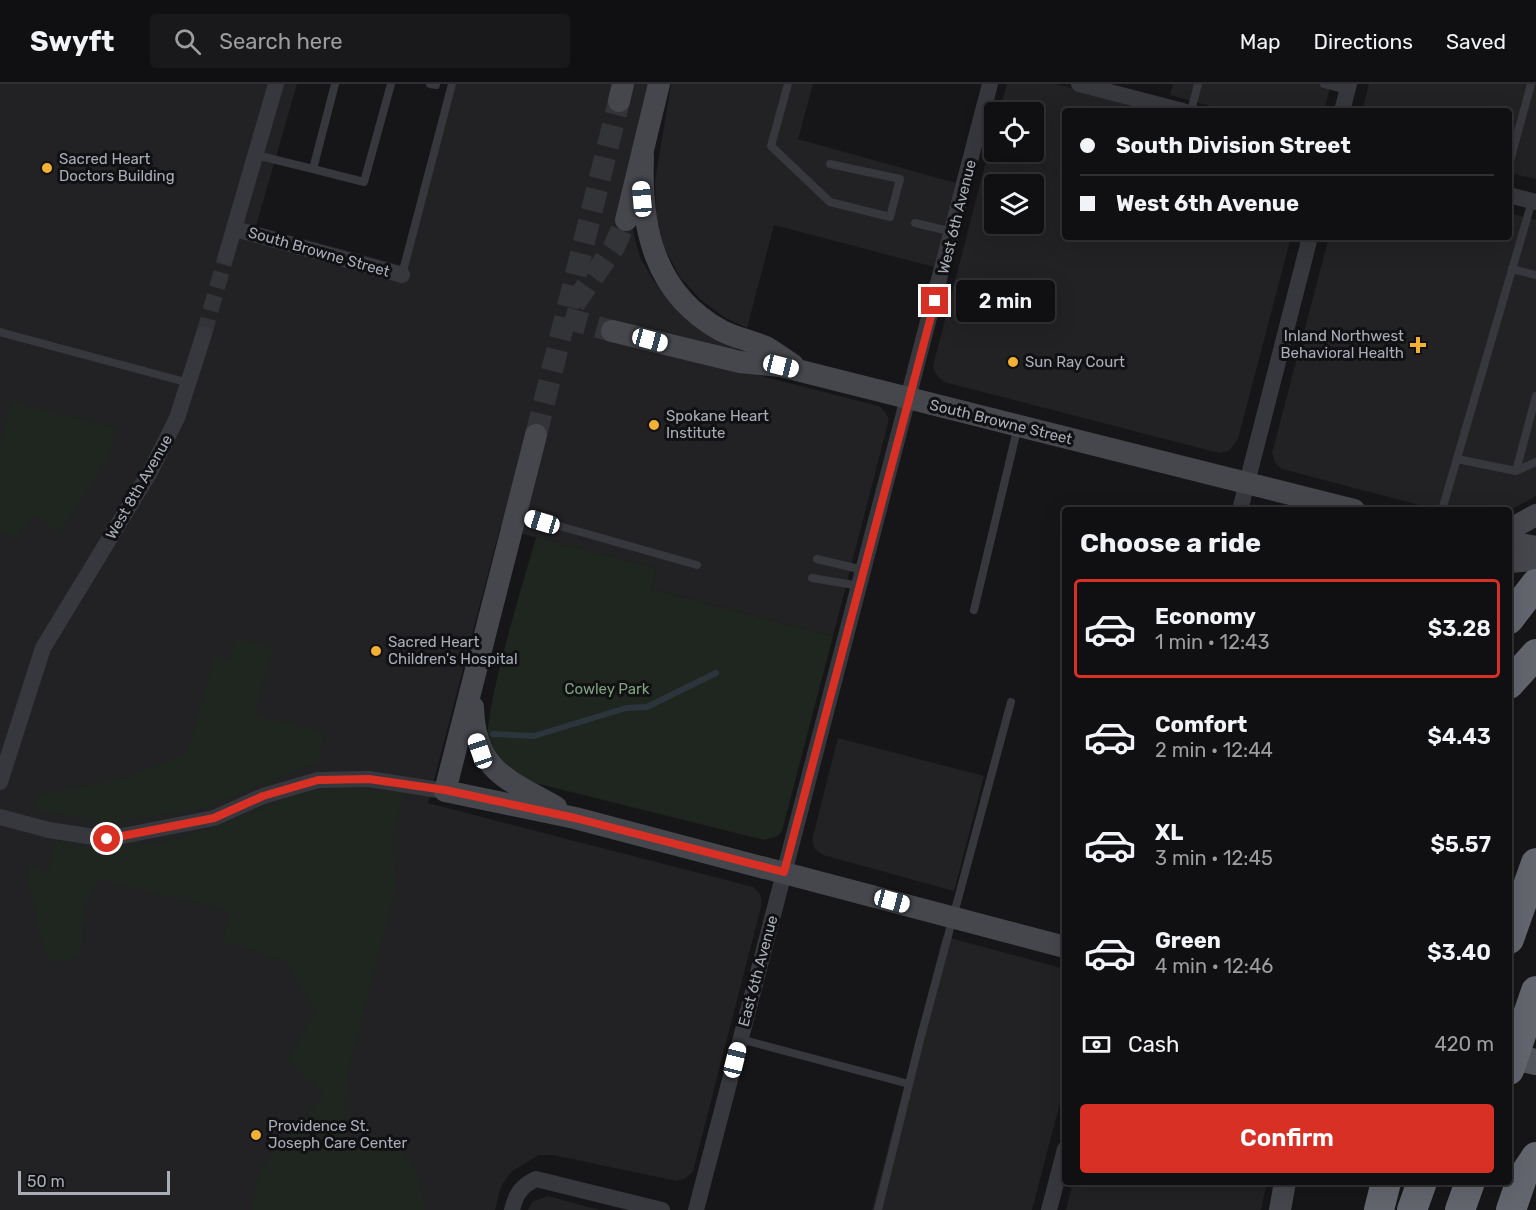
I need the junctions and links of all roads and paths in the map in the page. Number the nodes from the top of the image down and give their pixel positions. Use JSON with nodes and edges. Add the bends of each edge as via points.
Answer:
{"nodes":[{"id":1,"x":276,"y":84,"type":"edge"},
{"id":2,"x":335,"y":84,"type":"edge"},
{"id":3,"x":391,"y":84,"type":"edge"},
{"id":4,"x":452,"y":84,"type":"edge"},
{"id":5,"x":659,"y":84,"type":"edge"},
{"id":6,"x":788,"y":84,"type":"edge"},
{"id":7,"x":990,"y":84,"type":"edge"},
{"id":8,"x":1079,"y":84,"type":"edge"},
{"id":9,"x":1198,"y":84,"type":"edge"},
{"id":10,"x":1324,"y":84,"type":"edge"},
{"id":11,"x":1531,"y":84,"type":"edge"},
{"id":12,"x":1348,"y":87,"type":"edge"},
{"id":13,"x":1171,"y":108,"type":"edge"},
{"id":14,"x":1192,"y":108,"type":"edge"},
{"id":15,"x":1343,"y":108,"type":"edge"},
{"id":16,"x":1512,"y":154,"type":"edge"},
{"id":17,"x":256,"y":155,"type":"junction"},
{"id":18,"x":643,"y":156,"type":"junction"},
{"id":19,"x":830,"y":164,"type":"dead end"},
{"id":20,"x":313,"y":169,"type":"junction"},
{"id":21,"x":1512,"y":196,"type":"edge"},
{"id":22,"x":1534,"y":202,"type":"edge"},
{"id":23,"x":626,"y":220,"type":"tunnel mouth"},
{"id":24,"x":915,"y":223,"type":"dead end"},
{"id":25,"x":235,"y":229,"type":"junction"},
{"id":26,"x":953,"y":232,"type":"junction"},
{"id":27,"x":1309,"y":240,"type":"edge"},
{"id":28,"x":226,"y":256,"type":"tunnel mouth"},
{"id":29,"x":1512,"y":269,"type":"junction"},
{"id":30,"x":402,"y":275,"type":"joint"},
{"id":31,"x":1536,"y":275,"type":"edge"},
{"id":32,"x":612,"y":330,"type":"tunnel mouth"},
{"id":33,"x":0,"y":333,"type":"edge"},
{"id":34,"x":204,"y":334,"type":"tunnel mouth"},
{"id":35,"x":804,"y":372,"type":"junction"},
{"id":36,"x":189,"y":383,"type":"junction"},
{"id":37,"x":1536,"y":396,"type":"edge"},
{"id":38,"x":910,"y":399,"type":"junction"},
{"id":39,"x":1018,"y":426,"type":"junction"},
{"id":40,"x":536,"y":435,"type":"tunnel mouth"},
{"id":41,"x":1457,"y":459,"type":"junction"},
{"id":42,"x":1536,"y":462,"type":"edge"},
{"id":43,"x":1516,"y":471,"type":"junction"},
{"id":44,"x":1247,"y":483,"type":"junction"},
{"id":45,"x":1241,"y":507,"type":"edge"},
{"id":46,"x":1342,"y":507,"type":"edge"},
{"id":47,"x":1443,"y":507,"type":"edge"},
{"id":48,"x":516,"y":514,"type":"junction"},
{"id":49,"x":1536,"y":515,"type":"edge"},
{"id":50,"x":1512,"y":528,"type":"edge"},
{"id":51,"x":1512,"y":543,"type":"edge"},
{"id":52,"x":1536,"y":547,"type":"edge"},
{"id":53,"x":817,"y":559,"type":"dead end"},
{"id":54,"x":1536,"y":560,"type":"edge"},
{"id":55,"x":1512,"y":562,"type":"edge"},
{"id":56,"x":697,"y":565,"type":"dead end"},
{"id":57,"x":812,"y":578,"type":"dead end"},
{"id":58,"x":862,"y":578,"type":"junction"},
{"id":59,"x":1536,"y":584,"type":"edge"},
{"id":60,"x":974,"y":610,"type":"dead end"},
{"id":61,"x":1512,"y":615,"type":"edge"},
{"id":62,"x":1536,"y":654,"type":"edge"},
{"id":63,"x":1512,"y":681,"type":"edge"},
{"id":64,"x":472,"y":688,"type":"junction"},
{"id":65,"x":1011,"y":702,"type":"dead end"},
{"id":66,"x":0,"y":782,"type":"edge"},
{"id":67,"x":445,"y":790,"type":"junction"},
{"id":68,"x":0,"y":817,"type":"edge"},
{"id":69,"x":575,"y":818,"type":"junction"},
{"id":70,"x":1536,"y":863,"type":"edge"},
{"id":71,"x":784,"y":872,"type":"junction"},
{"id":72,"x":955,"y":917,"type":"junction"},
{"id":73,"x":1512,"y":931,"type":"edge"},
{"id":74,"x":1062,"y":945,"type":"edge"},
{"id":75,"x":1536,"y":991,"type":"edge"},
{"id":76,"x":740,"y":1039,"type":"junction"},
{"id":77,"x":1518,"y":1062,"type":"edge"},
{"id":78,"x":909,"y":1084,"type":"junction"},
{"id":79,"x":1536,"y":1157,"type":"edge"},
{"id":80,"x":1062,"y":1160,"type":"edge"},
{"id":81,"x":1284,"y":1185,"type":"edge"},
{"id":82,"x":1385,"y":1185,"type":"edge"},
{"id":83,"x":1421,"y":1185,"type":"edge"},
{"id":84,"x":1469,"y":1185,"type":"edge"},
{"id":85,"x":512,"y":1210,"type":"edge"},
{"id":86,"x":662,"y":1210,"type":"edge"},
{"id":87,"x":696,"y":1210,"type":"edge"},
{"id":88,"x":878,"y":1210,"type":"edge"},
{"id":89,"x":1049,"y":1210,"type":"edge"},
{"id":90,"x":1280,"y":1210,"type":"edge"},
{"id":91,"x":1379,"y":1210,"type":"edge"},
{"id":92,"x":1412,"y":1210,"type":"edge"},
{"id":93,"x":1460,"y":1210,"type":"edge"},
{"id":94,"x":1511,"y":1210,"type":"edge"}],
"edges":[{"from":1,"to":17,"type":"street"},
{"from":2,"to":20,"type":"lane"},
{"from":3,"to":20,"type":"lane","via":[[364,182]]},
{"from":4,"to":30,"type":"lane"},
{"from":5,"to":18,"type":"street"},
{"from":6,"to":19,"type":"lane","via":[[771,146],[830,202],[890,217],[900,179]]},
{"from":7,"to":26,"type":"street","name":"West 6th Avenue"},
{"from":8,"to":13,"type":"street"},
{"from":9,"to":14,"type":"lane"},
{"from":10,"to":12,"type":"lane"},
{"from":11,"to":16,"type":"lane"},
{"from":12,"to":15,"type":"street"},
{"from":17,"to":20,"type":"lane"},
{"from":17,"to":25,"type":"street"},
{"from":18,"to":23,"type":"street"},
{"from":18,"to":35,"type":"street","via":[[641,186],[648,240],[675,289],[721,330],[765,347]]},
{"from":21,"to":22,"type":"street"},
{"from":22,"to":29,"type":"lane"},
{"from":24,"to":26,"type":"lane"},
{"from":25,"to":28,"type":"street"},
{"from":25,"to":30,"type":"street","name":"South Browne Street"},
{"from":26,"to":38,"type":"street","name":"West 6th Avenue"},
{"from":27,"to":44,"type":"street"},
{"from":29,"to":31,"type":"lane"},
{"from":29,"to":41,"type":"lane"},
{"from":32,"to":35,"type":"street","name":"South Browne Street","via":[[706,355]]},
{"from":33,"to":36,"type":"lane"},
{"from":34,"to":36,"type":"street","name":"West 8th Avenue"},
{"from":35,"to":38,"type":"street","name":"South Browne Street"},
{"from":36,"to":66,"type":"street","name":"West 8th Avenue","via":[[177,418],[150,472],[43,648]]},
{"from":37,"to":43,"type":"lane"},
{"from":38,"to":39,"type":"street","name":"South Browne Street"},
{"from":38,"to":58,"type":"street","name":"West 6th Avenue"},
{"from":39,"to":44,"type":"street","name":"South Browne Street"},
{"from":39,"to":60,"type":"lane"},
{"from":40,"to":48,"type":"street"},
{"from":41,"to":43,"type":"lane"},
{"from":41,"to":47,"type":"lane"},
{"from":42,"to":43,"type":"lane"},
{"from":44,"to":45,"type":"street"},
{"from":44,"to":46,"type":"street","name":"South Browne Street"},
{"from":48,"to":56,"type":"lane"},
{"from":48,"to":64,"type":"street"},
{"from":49,"to":50,"type":"street"},
{"from":51,"to":52,"type":"street"},
{"from":53,"to":58,"type":"lane"},
{"from":54,"to":55,"type":"street"},
{"from":57,"to":58,"type":"lane"},
{"from":58,"to":71,"type":"street","name":"West 6th Avenue"},
{"from":59,"to":61,"type":"highway"},
{"from":62,"to":63,"type":"highway"},
{"from":64,"to":67,"type":"street"},
{"from":64,"to":69,"type":"street","via":[[474,731],[480,751],[490,765]]},
{"from":65,"to":72,"type":"lane"},
{"from":67,"to":68,"type":"street","via":[[369,779],[318,780],[263,796],[214,818],[107,839]]},
{"from":67,"to":69,"type":"street"},
{"from":69,"to":71,"type":"street"},
{"from":70,"to":73,"type":"highway"},
{"from":71,"to":72,"type":"street"},
{"from":71,"to":76,"type":"street","name":"East 6th Avenue"},
{"from":72,"to":74,"type":"street"},
{"from":72,"to":78,"type":"lane"},
{"from":75,"to":77,"type":"highway","bridge":true},
{"from":76,"to":78,"type":"lane"},
{"from":76,"to":87,"type":"street","name":"East 6th Avenue"},
{"from":78,"to":88,"type":"lane"},
{"from":79,"to":94,"type":"highway","via":[[1522,1178]]},
{"from":80,"to":89,"type":"street"},
{"from":81,"to":90,"type":"street"},
{"from":82,"to":91,"type":"highway"},
{"from":83,"to":92,"type":"highway"},
{"from":84,"to":93,"type":"highway"},
{"from":85,"to":86,"type":"street","via":[[515,1196],[536,1179]]}]}
